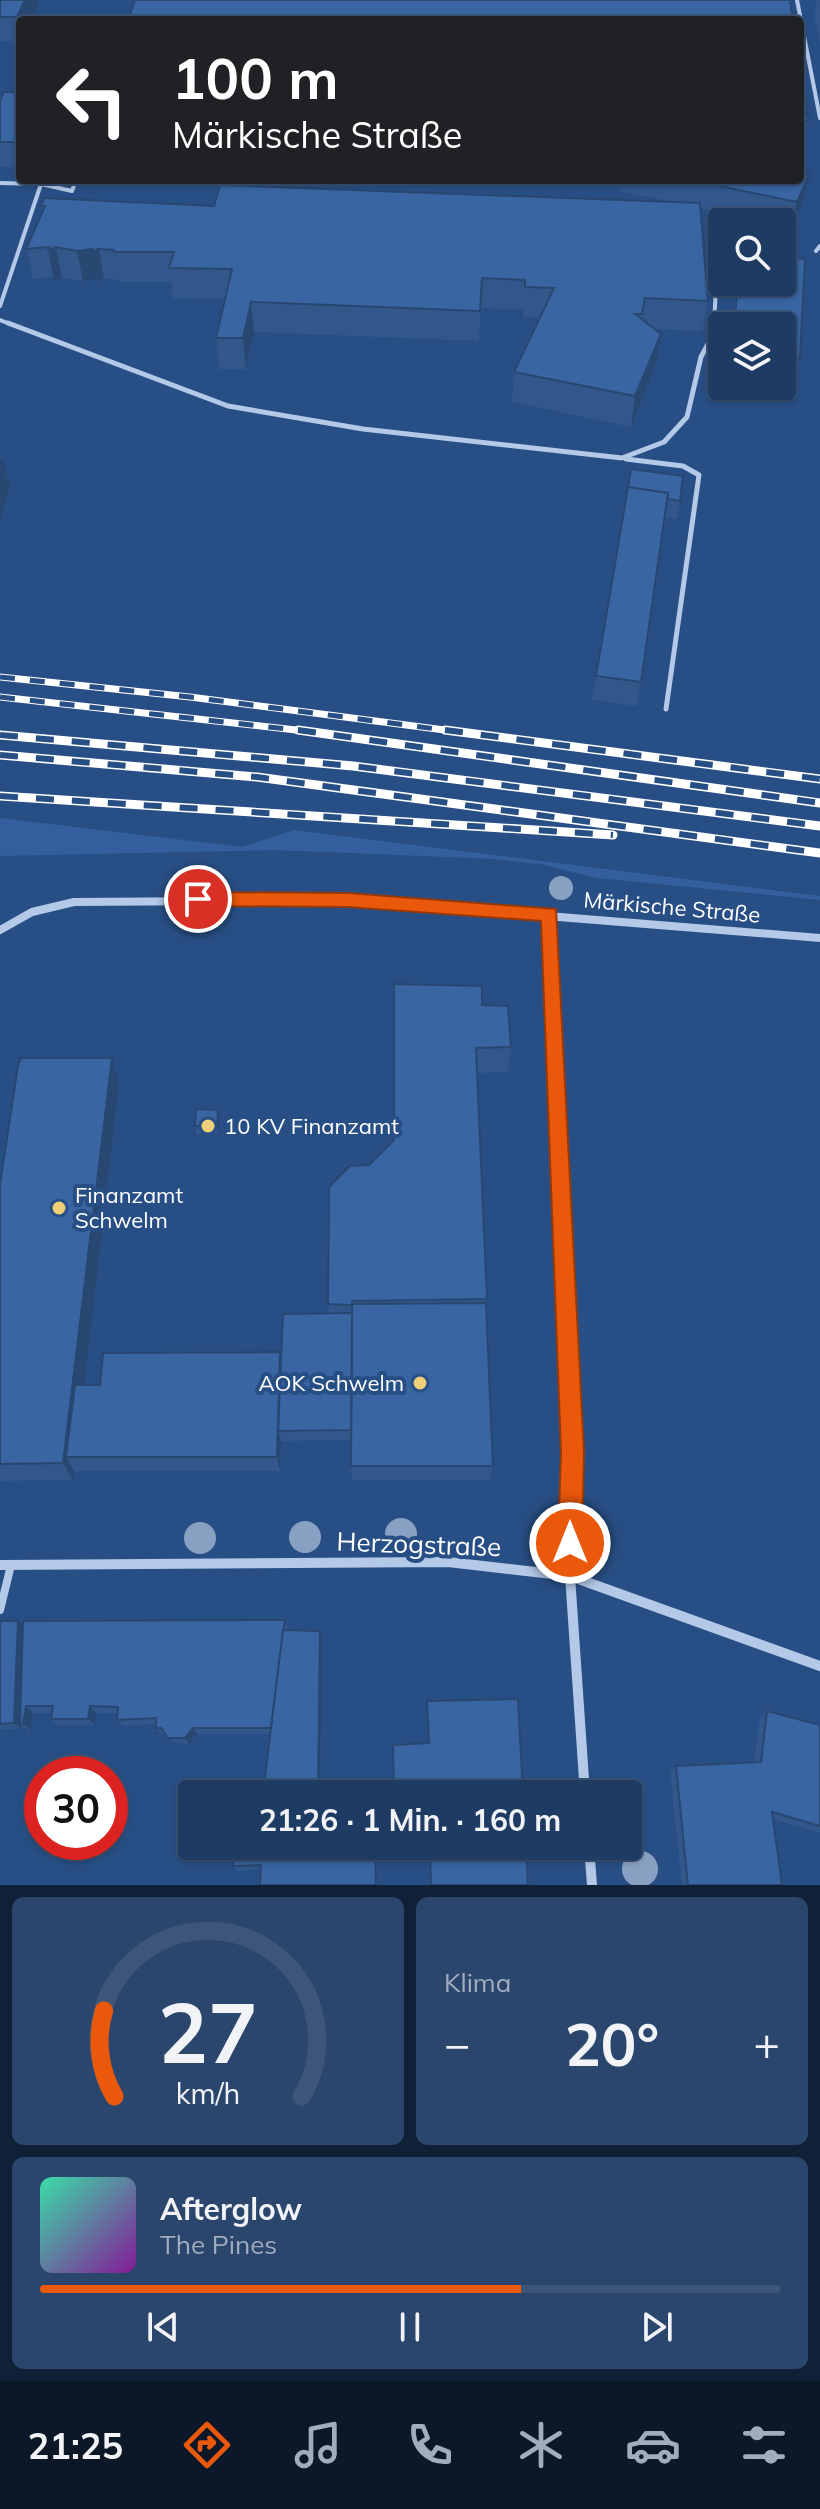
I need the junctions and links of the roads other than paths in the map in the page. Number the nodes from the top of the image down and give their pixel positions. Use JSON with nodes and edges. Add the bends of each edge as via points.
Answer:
{"nodes":[{"id":1,"x":804,"y":36,"type":"edge"},
{"id":2,"x":820,"y":118,"type":"edge"},
{"id":3,"x":41,"y":184,"type":"joint"},
{"id":4,"x":75,"y":184,"type":"edge"},
{"id":5,"x":715,"y":296,"type":"edge"},
{"id":6,"x":0,"y":306,"type":"edge"},
{"id":7,"x":0,"y":320,"type":"edge"},
{"id":8,"x":622,"y":458,"type":"junction"},
{"id":9,"x":666,"y":709,"type":"dead end"},
{"id":10,"x":550,"y":914,"type":"junction"},
{"id":11,"x":0,"y":930,"type":"edge"},
{"id":12,"x":820,"y":938,"type":"edge"},
{"id":13,"x":5,"y":1565,"type":"edge"},
{"id":14,"x":570,"y":1576,"type":"junction"},
{"id":15,"x":0,"y":1610,"type":"edge"},
{"id":16,"x":820,"y":1666,"type":"edge"},
{"id":17,"x":584,"y":1780,"type":"edge"},
{"id":18,"x":590,"y":1860,"type":"edge"},
{"id":19,"x":592,"y":1885,"type":"edge"}],
"edges":[{"from":1,"to":2,"type":"lane"},
{"from":3,"to":4,"type":"lane","via":[[72,191]]},
{"from":3,"to":6,"type":"lane"},
{"from":5,"to":8,"type":"lane","via":[[713,335],[701,357],[687,417],[664,442]]},
{"from":7,"to":8,"type":"lane","via":[[228,406],[363,429]]},
{"from":8,"to":9,"type":"lane","via":[[683,466],[699,475]]},
{"from":10,"to":11,"type":"street","name":"Märkische Straße","via":[[348,900],[139,900],[74,902],[32,912]]},
{"from":10,"to":12,"type":"street","name":"Märkische Straße"},
{"from":10,"to":14,"type":"street","via":[[572,1452]]},
{"from":13,"to":14,"type":"street","name":"Herzogstraße","via":[[448,1562]]},
{"from":13,"to":15,"type":"lane"},
{"from":14,"to":16,"type":"street","name":"Herzogstraße"},
{"from":14,"to":17,"type":"street"},
{"from":18,"to":19,"type":"street"}]}
